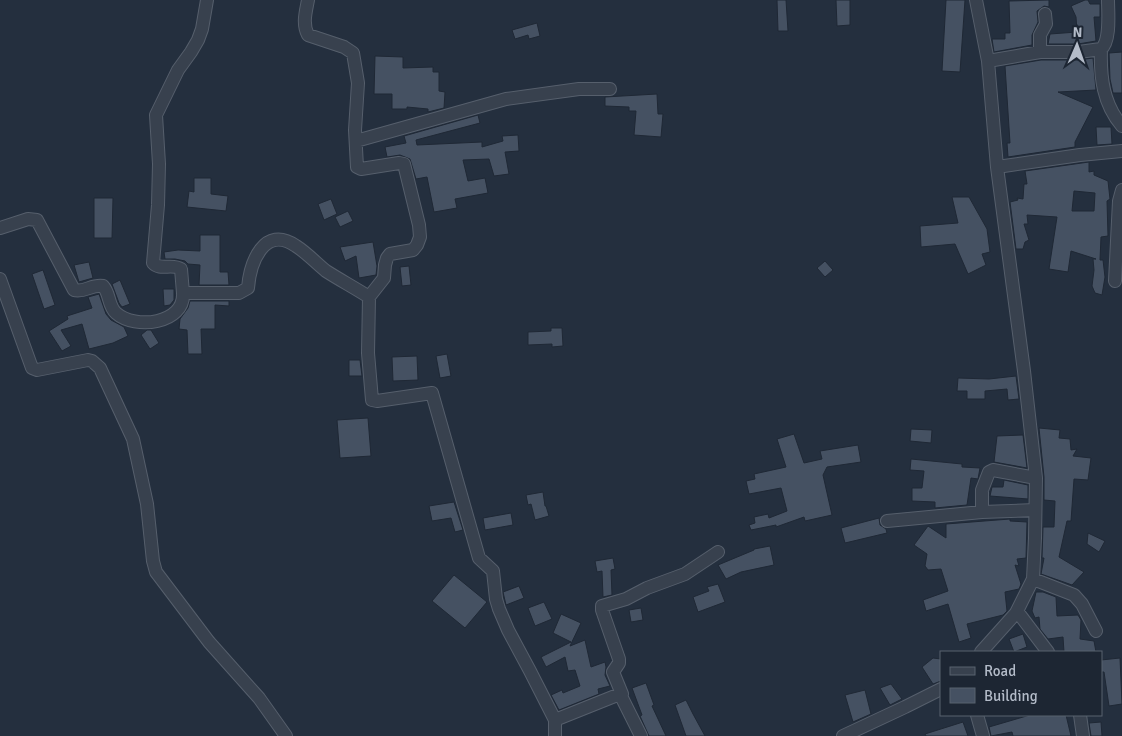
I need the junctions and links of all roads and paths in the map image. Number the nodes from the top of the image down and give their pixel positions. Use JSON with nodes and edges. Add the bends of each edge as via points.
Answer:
{"nodes":[{"id":1,"x":207,"y":0,"type":"edge"},
{"id":2,"x":308,"y":0,"type":"edge"},
{"id":3,"x":976,"y":0,"type":"edge"},
{"id":4,"x":1108,"y":0,"type":"edge"},
{"id":5,"x":1045,"y":14,"type":"dead end"},
{"id":6,"x":1101,"y":49,"type":"junction"},
{"id":7,"x":1040,"y":52,"type":"junction"},
{"id":8,"x":988,"y":61,"type":"junction"},
{"id":9,"x":610,"y":88,"type":"dead end"},
{"id":10,"x":1122,"y":126,"type":"edge"},
{"id":11,"x":356,"y":141,"type":"junction"},
{"id":12,"x":1122,"y":151,"type":"edge"},
{"id":13,"x":997,"y":167,"type":"junction"},
{"id":14,"x":1121,"y":197,"type":"edge"},
{"id":15,"x":0,"y":228,"type":"edge"},
{"id":16,"x":0,"y":279,"type":"edge"},
{"id":17,"x":1115,"y":281,"type":"dead end"},
{"id":18,"x":183,"y":293,"type":"junction"},
{"id":19,"x":370,"y":297,"type":"junction"},
{"id":20,"x":1036,"y":478,"type":"junction"},
{"id":21,"x":1035,"y":510,"type":"junction"},
{"id":22,"x":982,"y":512,"type":"junction"},
{"id":23,"x":887,"y":521,"type":"dead end"},
{"id":24,"x":718,"y":552,"type":"dead end"},
{"id":25,"x":1032,"y":579,"type":"junction"},
{"id":26,"x":1017,"y":611,"type":"junction"},
{"id":27,"x":1096,"y":631,"type":"dead end"},
{"id":28,"x":982,"y":651,"type":"edge"},
{"id":29,"x":1047,"y":651,"type":"edge"},
{"id":30,"x":940,"y":690,"type":"edge"},
{"id":31,"x":622,"y":694,"type":"junction"},
{"id":32,"x":977,"y":716,"type":"edge"},
{"id":33,"x":1080,"y":716,"type":"edge"},
{"id":34,"x":554,"y":720,"type":"junction"},
{"id":35,"x":286,"y":736,"type":"edge"},
{"id":36,"x":555,"y":736,"type":"edge"},
{"id":37,"x":641,"y":736,"type":"edge"},
{"id":38,"x":844,"y":736,"type":"edge"},
{"id":39,"x":984,"y":736,"type":"edge"},
{"id":40,"x":1083,"y":736,"type":"edge"}],
"edges":[{"from":1,"to":18,"type":"street","via":[[198,40],[178,70],[156,115],[159,164],[152,263],[158,267],[181,269]]},
{"from":2,"to":11,"type":"street","via":[[305,16],[308,34],[354,53],[358,83]]},
{"from":3,"to":8,"type":"street"},
{"from":4,"to":6,"type":"street","via":[[1109,25],[1106,43]]},
{"from":5,"to":7,"type":"street"},
{"from":6,"to":7,"type":"street"},
{"from":6,"to":10,"type":"street","via":[[1104,93],[1114,117]]},
{"from":7,"to":8,"type":"street"},
{"from":8,"to":13,"type":"street"},
{"from":9,"to":11,"type":"street","via":[[506,99]]},
{"from":11,"to":19,"type":"street","via":[[356,165],[359,169],[404,164],[420,231],[418,246],[413,250],[390,254],[384,278]]},
{"from":12,"to":13,"type":"street"},
{"from":13,"to":20,"type":"street"},
{"from":14,"to":17,"type":"street"},
{"from":15,"to":18,"type":"street","via":[[28,219],[37,220],[74,290],[103,286],[114,311],[123,318],[138,322],[167,318],[180,308]]},
{"from":16,"to":35,"type":"street","via":[[32,368],[37,370],[88,360],[100,368],[133,439],[147,504],[156,572]]},
{"from":18,"to":19,"type":"street","via":[[244,292],[248,288],[256,254],[268,242],[278,239],[296,245],[327,271]]},
{"from":19,"to":34,"type":"street","via":[[368,353],[372,400],[432,393],[480,558],[493,571],[496,599],[508,630]]},
{"from":20,"to":21,"type":"street"},
{"from":20,"to":22,"type":"street","via":[[992,470],[982,490]]},
{"from":21,"to":22,"type":"street"},
{"from":21,"to":25,"type":"street"},
{"from":22,"to":23,"type":"street"},
{"from":24,"to":31,"type":"street","via":[[681,576],[602,606],[619,659],[613,672]]},
{"from":25,"to":26,"type":"street"},
{"from":25,"to":27,"type":"street","via":[[1074,595]]},
{"from":26,"to":28,"type":"street"},
{"from":26,"to":29,"type":"street"},
{"from":30,"to":38,"type":"street"},
{"from":31,"to":34,"type":"street"},
{"from":31,"to":37,"type":"street"},
{"from":32,"to":39,"type":"street"},
{"from":33,"to":40,"type":"street"},
{"from":34,"to":36,"type":"street"}]}
